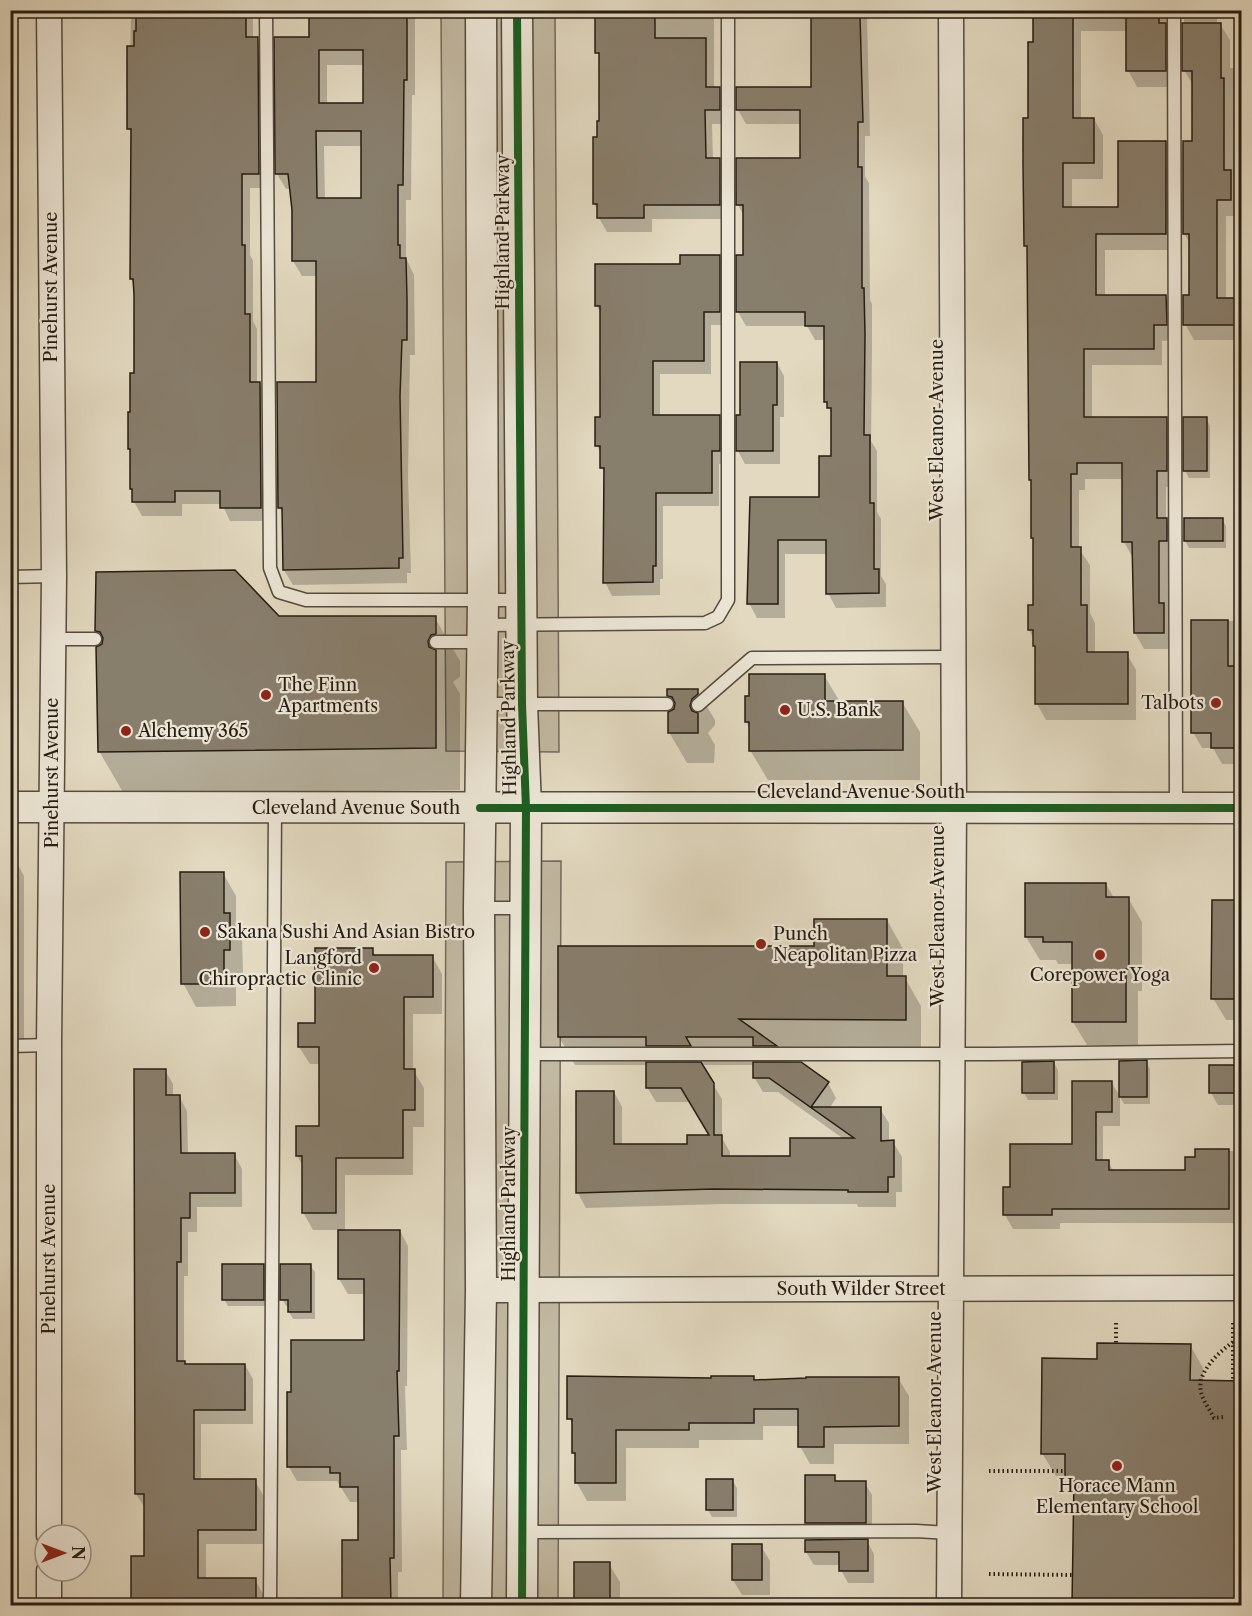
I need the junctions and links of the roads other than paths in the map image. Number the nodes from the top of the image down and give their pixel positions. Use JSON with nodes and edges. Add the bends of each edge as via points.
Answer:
{"nodes":[{"id":1,"x":49,"y":10,"type":"edge"},
{"id":2,"x":266,"y":10,"type":"edge"},
{"id":3,"x":482,"y":10,"type":"edge"},
{"id":4,"x":517,"y":10,"type":"edge"},
{"id":5,"x":728,"y":10,"type":"edge"},
{"id":6,"x":951,"y":10,"type":"edge"},
{"id":7,"x":1174,"y":10,"type":"edge"},
{"id":8,"x":54,"y":576,"type":"junction"},
{"id":9,"x":10,"y":577,"type":"edge"},
{"id":10,"x":521,"y":612,"type":"junction"},
{"id":11,"x":482,"y":622,"type":"junction"},
{"id":12,"x":53,"y":639,"type":"junction"},
{"id":13,"x":95,"y":639,"type":"dead end"},
{"id":14,"x":436,"y":642,"type":"dead end"},
{"id":15,"x":953,"y":657,"type":"junction"},
{"id":16,"x":481,"y":704,"type":"junction"},
{"id":17,"x":522,"y":704,"type":"junction"},
{"id":18,"x":668,"y":704,"type":"dead end"},
{"id":19,"x":698,"y":705,"type":"dead end"},
{"id":20,"x":52,"y":806,"type":"junction"},
{"id":21,"x":10,"y":807,"type":"edge"},
{"id":22,"x":954,"y":807,"type":"junction"},
{"id":23,"x":1176,"y":807,"type":"junction"},
{"id":24,"x":275,"y":808,"type":"junction"},
{"id":25,"x":480,"y":808,"type":"junction"},
{"id":26,"x":526,"y":808,"type":"junction"},
{"id":27,"x":1242,"y":808,"type":"edge"},
{"id":28,"x":479,"y":908,"type":"junction"},
{"id":29,"x":525,"y":908,"type":"junction"},
{"id":30,"x":10,"y":1046,"type":"edge"},
{"id":31,"x":49,"y":1046,"type":"junction"},
{"id":32,"x":1242,"y":1051,"type":"edge"},
{"id":33,"x":525,"y":1054,"type":"junction"},
{"id":34,"x":952,"y":1054,"type":"junction"},
{"id":35,"x":951,"y":1288,"type":"junction"},
{"id":36,"x":1242,"y":1288,"type":"edge"},
{"id":37,"x":481,"y":1290,"type":"junction"},
{"id":38,"x":524,"y":1290,"type":"junction"},
{"id":39,"x":49,"y":1523,"type":"edge"},
{"id":40,"x":522,"y":1532,"type":"junction"},
{"id":41,"x":949,"y":1533,"type":"junction"},
{"id":42,"x":49,"y":1583,"type":"edge"},
{"id":43,"x":49,"y":1605,"type":"edge"},
{"id":44,"x":270,"y":1605,"type":"edge"},
{"id":45,"x":476,"y":1605,"type":"edge"},
{"id":46,"x":522,"y":1605,"type":"edge"},
{"id":47,"x":949,"y":1605,"type":"edge"}],
"edges":[{"from":1,"to":8,"type":"street","name":"Pinehurst Avenue"},
{"from":2,"to":11,"type":"lane","via":[[270,567],[279,592],[306,600]]},
{"from":3,"to":11,"type":"street","name":"Highland Parkway"},
{"from":4,"to":10,"type":"street","name":"Highland Parkway"},
{"from":5,"to":10,"type":"lane","via":[[728,600],[718,617],[705,623]]},
{"from":6,"to":15,"type":"street","name":"West Eleanor Avenue"},
{"from":7,"to":23,"type":"lane"},
{"from":8,"to":9,"type":"lane"},
{"from":8,"to":12,"type":"street","name":"Pinehurst Avenue"},
{"from":10,"to":11,"type":"lane"},
{"from":10,"to":11,"type":"lane"},
{"from":10,"to":17,"type":"street","name":"Highland Parkway"},
{"from":11,"to":14,"type":"lane"},
{"from":11,"to":16,"type":"street","name":"Highland Parkway"},
{"from":12,"to":13,"type":"lane"},
{"from":12,"to":20,"type":"street","name":"Pinehurst Avenue"},
{"from":15,"to":19,"type":"lane","via":[[752,658]]},
{"from":15,"to":22,"type":"street","name":"West Eleanor Avenue"},
{"from":16,"to":17,"type":"lane"},
{"from":16,"to":25,"type":"street","name":"Highland Parkway"},
{"from":17,"to":18,"type":"lane"},
{"from":17,"to":26,"type":"street","name":"Highland Parkway"},
{"from":20,"to":21,"type":"street","name":"Cleveland Avenue South"},
{"from":20,"to":24,"type":"street","name":"Cleveland Avenue South"},
{"from":20,"to":31,"type":"street","name":"Pinehurst Avenue"},
{"from":22,"to":23,"type":"street","name":"Cleveland Avenue South"},
{"from":22,"to":26,"type":"street","name":"Cleveland Avenue South"},
{"from":22,"to":34,"type":"street","name":"West Eleanor Avenue"},
{"from":23,"to":27,"type":"street","name":"Cleveland Avenue South"},
{"from":24,"to":25,"type":"street","name":"Cleveland Avenue South"},
{"from":24,"to":44,"type":"lane"},
{"from":25,"to":26,"type":"street","name":"Cleveland Avenue South"},
{"from":25,"to":28,"type":"street","name":"Highland Parkway"},
{"from":26,"to":29,"type":"street","name":"Highland Parkway"},
{"from":28,"to":29,"type":"lane"},
{"from":28,"to":37,"type":"street","name":"Highland Parkway"},
{"from":29,"to":33,"type":"street","name":"Highland Parkway"},
{"from":30,"to":31,"type":"lane"},
{"from":31,"to":39,"type":"street","name":"Pinehurst Avenue"},
{"from":32,"to":34,"type":"lane"},
{"from":33,"to":34,"type":"lane"},
{"from":33,"to":38,"type":"street","name":"Highland Parkway"},
{"from":34,"to":35,"type":"street","name":"West Eleanor Avenue"},
{"from":35,"to":36,"type":"street","name":"South Wilder Street"},
{"from":35,"to":38,"type":"street","name":"South Wilder Street"},
{"from":35,"to":41,"type":"street","name":"West Eleanor Avenue"},
{"from":37,"to":38,"type":"street","name":"South Wilder Street"},
{"from":37,"to":45,"type":"street","name":"Highland Parkway"},
{"from":38,"to":40,"type":"street","name":"Highland Parkway"},
{"from":40,"to":41,"type":"lane"},
{"from":40,"to":46,"type":"street","name":"Highland Parkway"},
{"from":41,"to":47,"type":"street","name":"West Eleanor Avenue"},
{"from":42,"to":43,"type":"street"}]}
